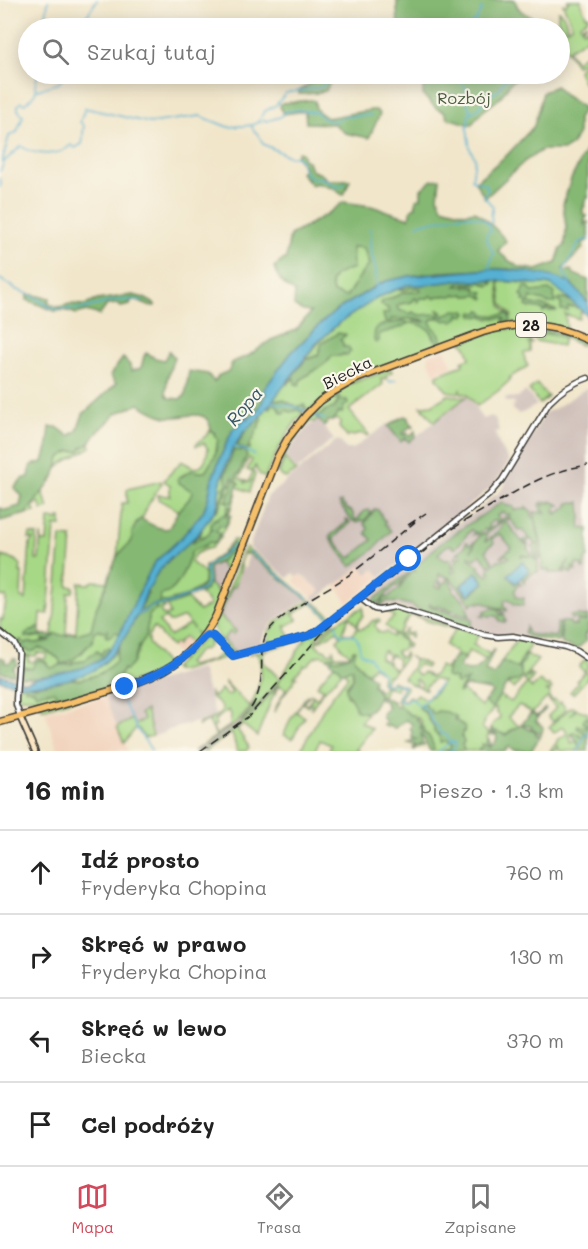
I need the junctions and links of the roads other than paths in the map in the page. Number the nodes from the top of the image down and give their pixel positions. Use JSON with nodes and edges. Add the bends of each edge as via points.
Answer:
{"nodes":[{"id":1,"x":588,"y":340,"type":"edge"},
{"id":2,"x":588,"y":378,"type":"edge"},
{"id":3,"x":360,"y":597,"type":"junction"},
{"id":4,"x":209,"y":631,"type":"junction"},
{"id":5,"x":0,"y":632,"type":"edge"},
{"id":6,"x":588,"y":659,"type":"edge"},
{"id":7,"x":20,"y":717,"type":"junction"},
{"id":8,"x":0,"y":722,"type":"edge"},
{"id":9,"x":35,"y":751,"type":"edge"}],
"edges":[{"from":1,"to":4,"type":"main road","name":"Biecka","number":"28","via":[[548,327],[499,327],[356,379],[312,408],[281,448]]},
{"from":2,"to":3,"type":"street","via":[[570,385],[549,403],[489,495]]},
{"from":3,"to":4,"type":"street","via":[[308,636],[236,656]]},
{"from":3,"to":6,"type":"street","via":[[374,609],[395,607],[485,635],[513,636],[569,649]]},
{"from":4,"to":7,"type":"main road","name":"Biecka","number":"28","via":[[170,668],[146,679]]},
{"from":5,"to":7,"type":"street","via":[[17,647],[16,705]]},
{"from":7,"to":8,"type":"main road","name":"Biecka","number":"28"},
{"from":7,"to":9,"type":"main road"}]}
